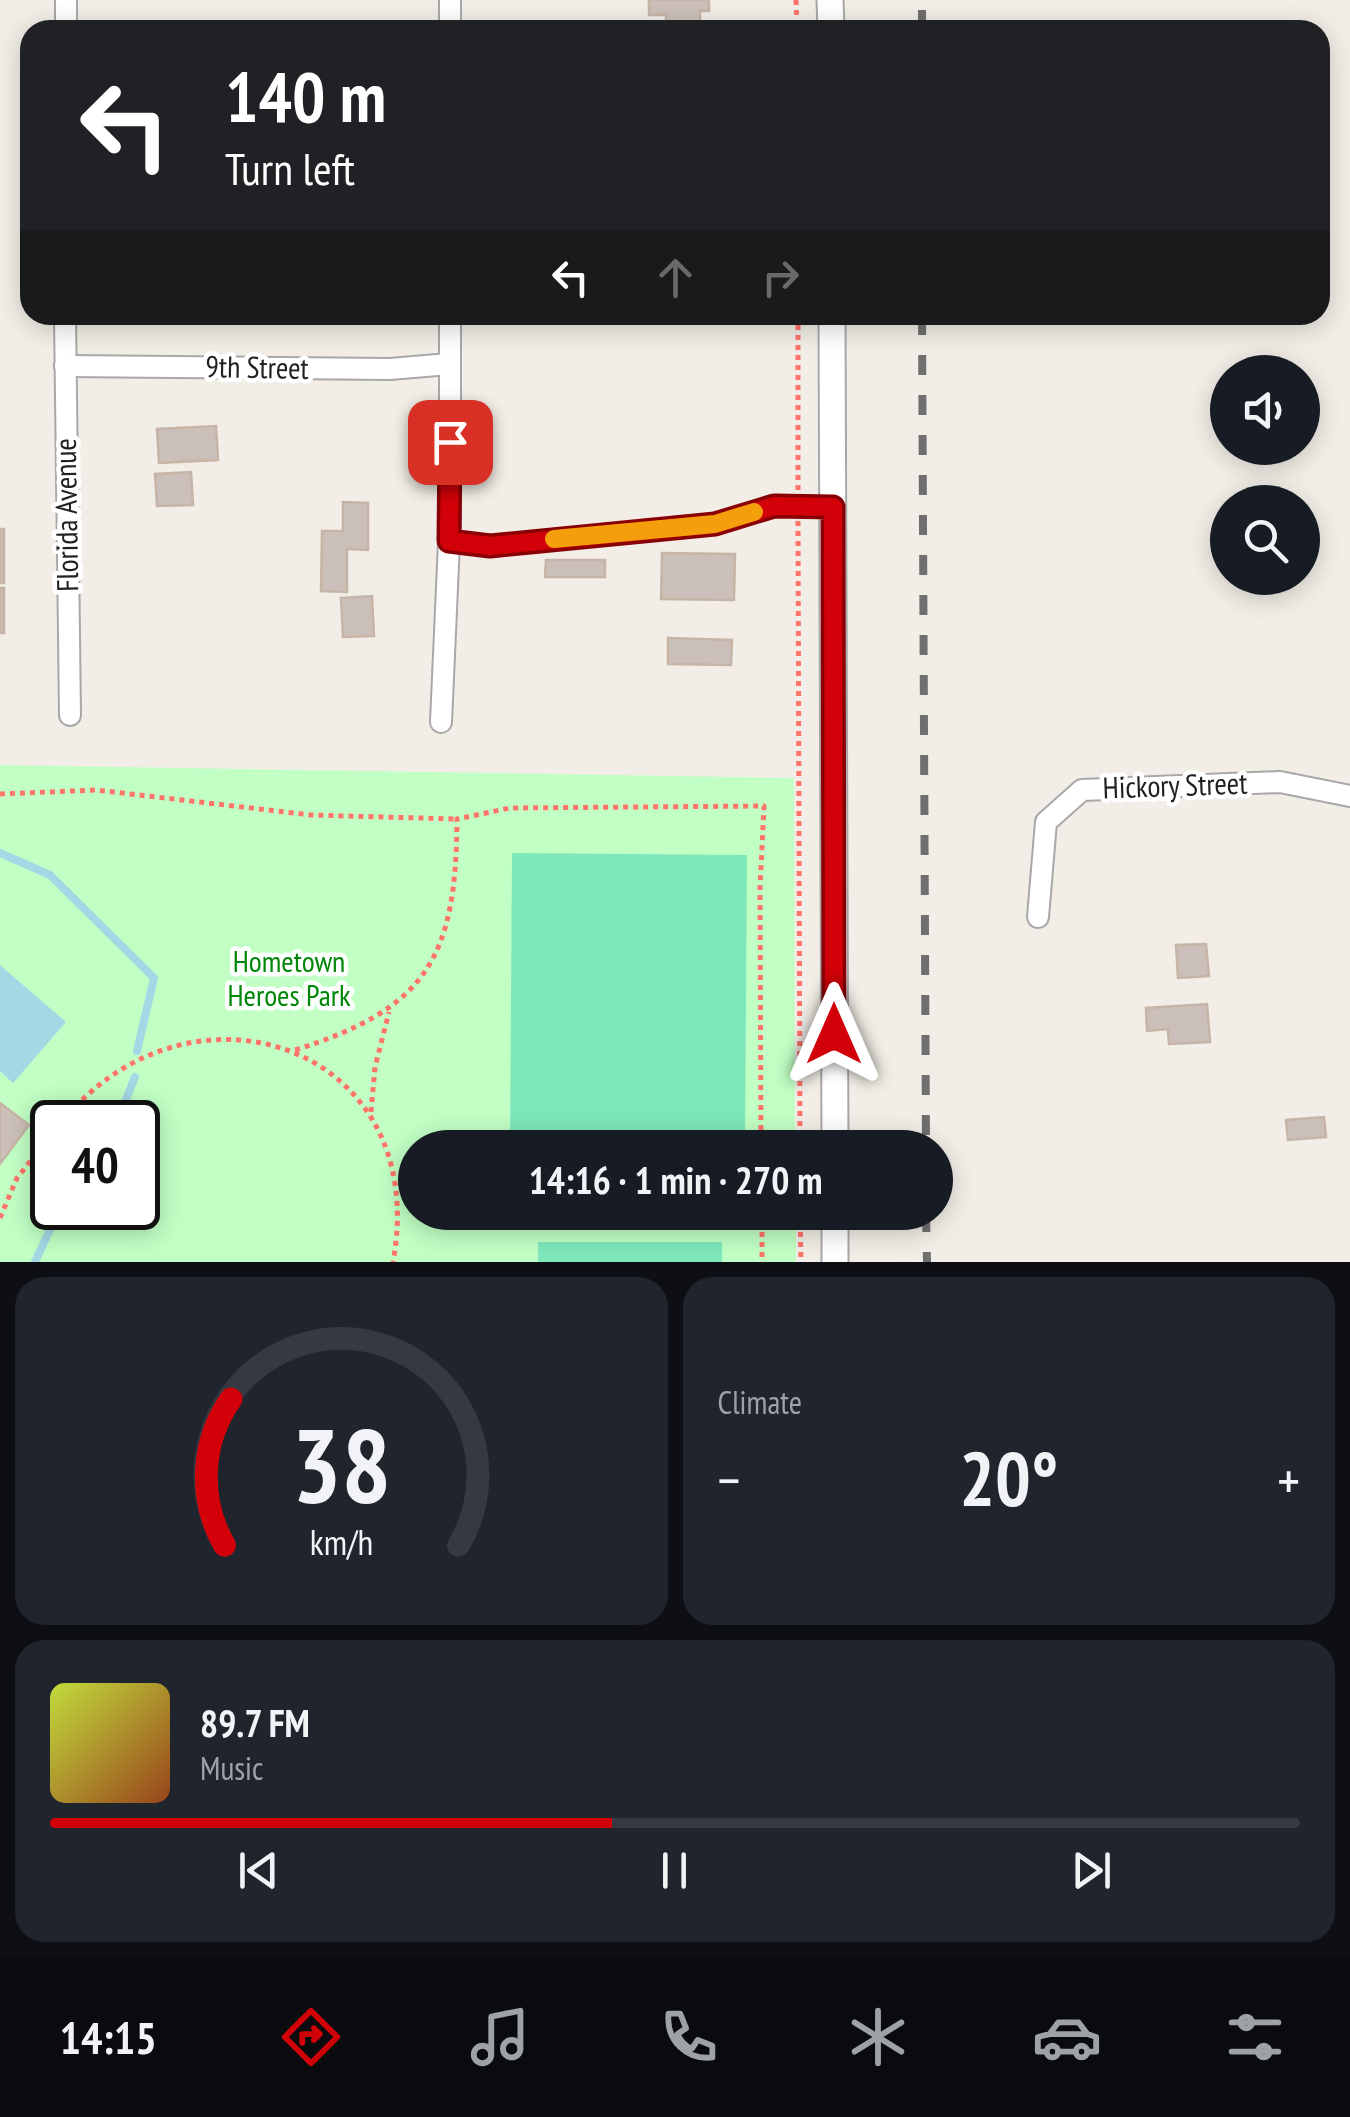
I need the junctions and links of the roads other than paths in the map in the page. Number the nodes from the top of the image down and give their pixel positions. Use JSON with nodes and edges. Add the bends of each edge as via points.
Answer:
{"nodes":[{"id":1,"x":65,"y":325,"type":"edge"},
{"id":2,"x":450,"y":325,"type":"edge"},
{"id":3,"x":832,"y":325,"type":"edge"},
{"id":4,"x":450,"y":364,"type":"junction"},
{"id":5,"x":65,"y":366,"type":"junction"},
{"id":6,"x":833,"y":507,"type":"junction"},
{"id":7,"x":449,"y":541,"type":"junction"},
{"id":8,"x":70,"y":715,"type":"dead end"},
{"id":9,"x":440,"y":722,"type":"dead end"},
{"id":10,"x":1350,"y":796,"type":"edge"},
{"id":11,"x":1038,"y":917,"type":"dead end"},
{"id":12,"x":834,"y":1130,"type":"edge"},
{"id":13,"x":835,"y":1230,"type":"edge"},
{"id":14,"x":835,"y":1262,"type":"edge"}],
"edges":[{"from":1,"to":5,"type":"street","name":"Florida Avenue"},
{"from":2,"to":4,"type":"street"},
{"from":3,"to":6,"type":"street"},
{"from":4,"to":5,"type":"street","name":"9th Street"},
{"from":4,"to":7,"type":"street"},
{"from":5,"to":8,"type":"street","name":"Florida Avenue"},
{"from":6,"to":7,"type":"lane","via":[[774,506],[715,524],[490,546]]},
{"from":6,"to":12,"type":"street"},
{"from":7,"to":9,"type":"street"},
{"from":10,"to":11,"type":"street","name":"Hickory Street","via":[[1280,782],[1082,790],[1046,822]]},
{"from":13,"to":14,"type":"street"}]}
